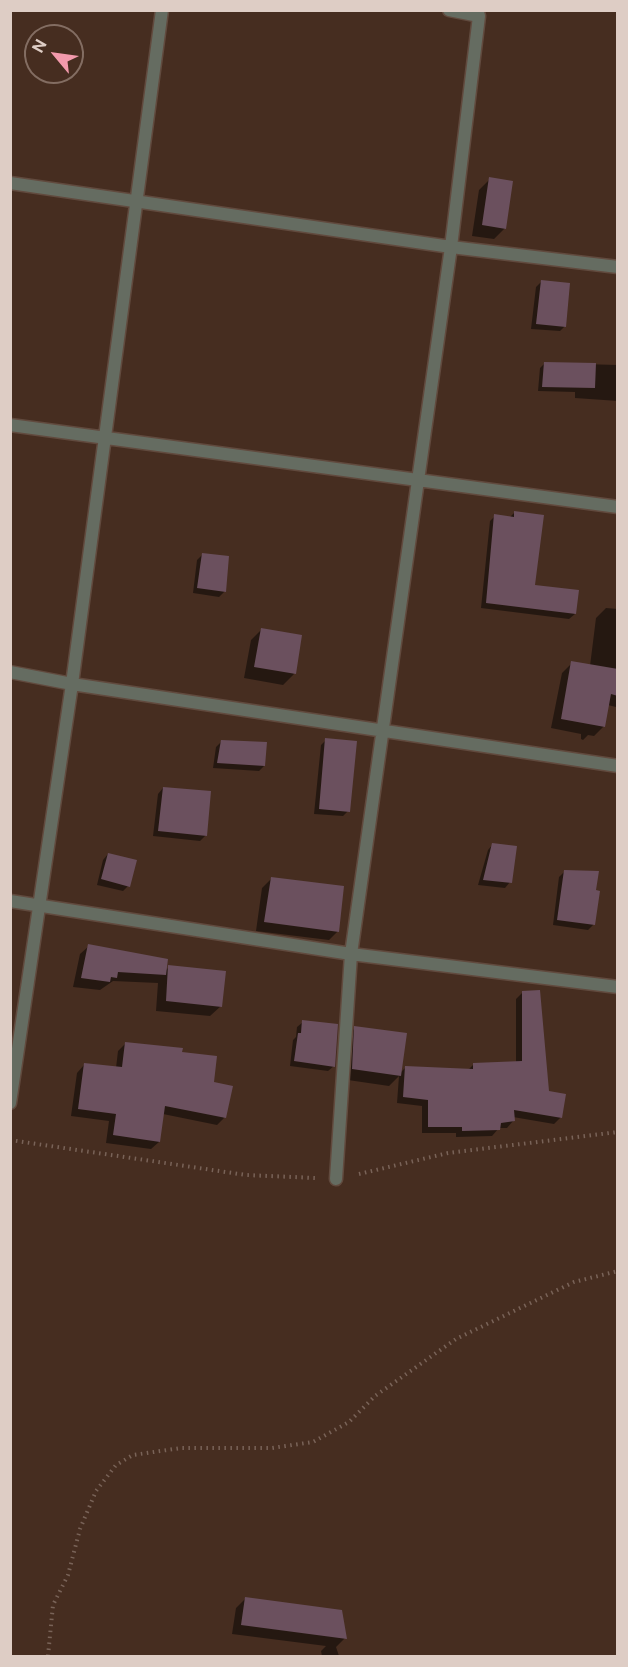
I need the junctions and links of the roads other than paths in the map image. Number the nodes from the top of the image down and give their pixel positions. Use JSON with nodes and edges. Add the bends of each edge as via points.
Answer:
{"nodes":[{"id":1,"x":162,"y":10,"type":"edge"},
{"id":2,"x":448,"y":10,"type":"edge"},
{"id":3,"x":478,"y":13,"type":"edge"},
{"id":4,"x":10,"y":183,"type":"edge"},
{"id":5,"x":136,"y":201,"type":"junction"},
{"id":6,"x":451,"y":247,"type":"junction"},
{"id":7,"x":618,"y":267,"type":"edge"},
{"id":8,"x":10,"y":425,"type":"edge"},
{"id":9,"x":104,"y":437,"type":"junction"},
{"id":10,"x":417,"y":480,"type":"junction"},
{"id":11,"x":618,"y":507,"type":"edge"},
{"id":12,"x":10,"y":672,"type":"edge"},
{"id":13,"x":72,"y":684,"type":"junction"},
{"id":14,"x":382,"y":732,"type":"junction"},
{"id":15,"x":618,"y":766,"type":"edge"},
{"id":16,"x":10,"y":901,"type":"edge"},
{"id":17,"x":39,"y":905,"type":"junction"},
{"id":18,"x":351,"y":954,"type":"junction"},
{"id":19,"x":618,"y":987,"type":"edge"},
{"id":20,"x":10,"y":1103,"type":"edge"},
{"id":21,"x":336,"y":1179,"type":"dead end"}],
"edges":[{"from":1,"to":5,"type":"street"},
{"from":2,"to":3,"type":"street"},
{"from":3,"to":6,"type":"street"},
{"from":4,"to":5,"type":"street"},
{"from":5,"to":6,"type":"street"},
{"from":5,"to":9,"type":"street"},
{"from":6,"to":7,"type":"street"},
{"from":6,"to":10,"type":"street"},
{"from":8,"to":9,"type":"street"},
{"from":9,"to":10,"type":"street"},
{"from":9,"to":13,"type":"street"},
{"from":10,"to":11,"type":"street"},
{"from":10,"to":14,"type":"street"},
{"from":12,"to":13,"type":"street"},
{"from":13,"to":14,"type":"street"},
{"from":13,"to":17,"type":"street"},
{"from":14,"to":15,"type":"street"},
{"from":14,"to":18,"type":"street"},
{"from":16,"to":17,"type":"street"},
{"from":17,"to":18,"type":"street"},
{"from":17,"to":20,"type":"street"},
{"from":18,"to":19,"type":"street"},
{"from":18,"to":21,"type":"street"}]}
